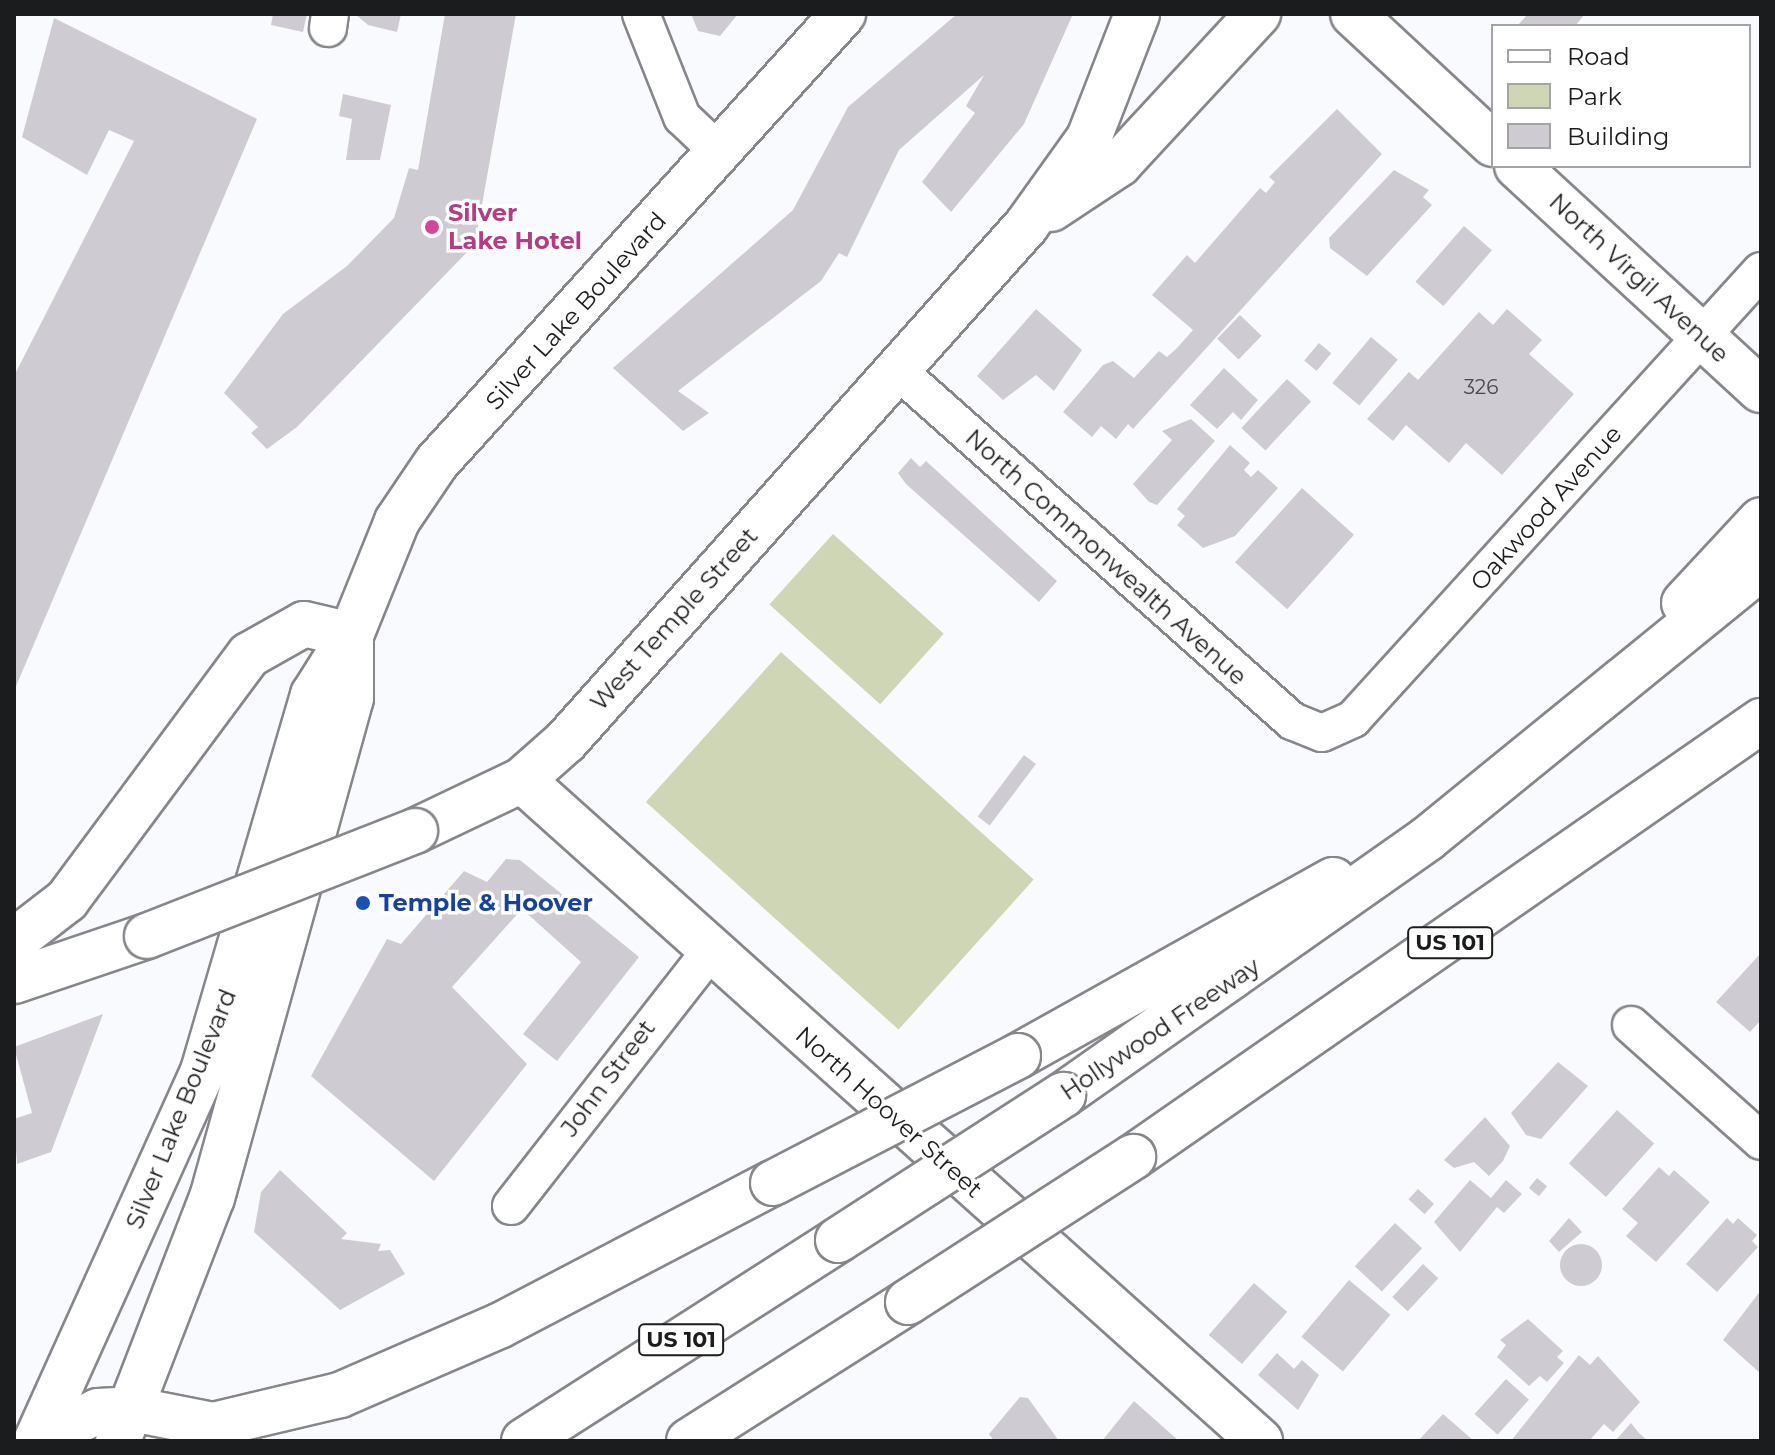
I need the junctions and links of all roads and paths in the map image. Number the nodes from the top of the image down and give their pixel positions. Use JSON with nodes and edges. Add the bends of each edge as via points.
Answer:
{"nodes":[{"id":1,"x":641,"y":14,"type":"edge"},
{"id":2,"x":843,"y":14,"type":"edge"},
{"id":3,"x":1137,"y":14,"type":"edge"},
{"id":4,"x":1258,"y":14,"type":"edge"},
{"id":5,"x":1353,"y":14,"type":"edge"},
{"id":6,"x":1491,"y":142,"type":"edge"},
{"id":7,"x":718,"y":151,"type":"junction"},
{"id":8,"x":1519,"y":168,"type":"edge"},
{"id":9,"x":1026,"y":226,"type":"junction"},
{"id":10,"x":1761,"y":271,"type":"edge"},
{"id":11,"x":1702,"y":337,"type":"junction"},
{"id":12,"x":896,"y":369,"type":"junction"},
{"id":13,"x":1761,"y":390,"type":"edge"},
{"id":14,"x":1755,"y":551,"type":"edge"},
{"id":15,"x":351,"y":635,"type":"junction"},
{"id":16,"x":1761,"y":721,"type":"edge"},
{"id":17,"x":1322,"y":733,"type":"joint"},
{"id":18,"x":522,"y":780,"type":"junction"},
{"id":19,"x":1495,"y":787,"type":"junction"},
{"id":20,"x":14,"y":941,"type":"edge"},
{"id":21,"x":709,"y":953,"type":"junction"},
{"id":22,"x":14,"y":981,"type":"edge"},
{"id":23,"x":1631,"y":1025,"type":"dead end"},
{"id":24,"x":1761,"y":1141,"type":"edge"},
{"id":25,"x":511,"y":1206,"type":"dead end"},
{"id":26,"x":908,"y":1302,"type":"junction"},
{"id":27,"x":125,"y":1425,"type":"edge"},
{"id":28,"x":36,"y":1441,"type":"edge"},
{"id":29,"x":524,"y":1441,"type":"edge"},
{"id":30,"x":689,"y":1441,"type":"edge"},
{"id":31,"x":723,"y":1441,"type":"edge"},
{"id":32,"x":1260,"y":1441,"type":"edge"}],
"edges":[{"from":1,"to":7,"type":"street","via":[[682,117]]},
{"from":2,"to":7,"type":"main road","name":"Silver Lake Boulevard"},
{"from":3,"to":9,"type":"main road","name":"West Temple Street","via":[[1089,138]]},
{"from":4,"to":9,"type":"main road","via":[[1119,164]]},
{"from":5,"to":6,"type":"main road"},
{"from":7,"to":15,"type":"main road","name":"Silver Lake Boulevard","via":[[437,462],[374,567]]},
{"from":8,"to":11,"type":"main road","name":"North Virgil Avenue"},
{"from":9,"to":12,"type":"main road","name":"West Temple Street"},
{"from":10,"to":11,"type":"street","name":"Oakwood Avenue"},
{"from":11,"to":13,"type":"main road","name":"North Virgil Avenue"},
{"from":11,"to":17,"type":"street","name":"Oakwood Avenue","via":[[1353,719]]},
{"from":12,"to":17,"type":"street","name":"North Commonwealth Avenue","via":[[1292,721]]},
{"from":12,"to":18,"type":"main road","name":"West Temple Street","via":[[566,741]]},
{"from":14,"to":19,"type":"main road","name":"Hollywood Freeway","number":"US 101","via":[[1579,720]]},
{"from":15,"to":20,"type":"main road","via":[[304,624],[249,655],[67,900]]},
{"from":15,"to":27,"type":"main road","name":"Silver Lake Boulevard","via":[[351,698],[212,1198]]},
{"from":15,"to":28,"type":"main road","name":"Silver Lake Boulevard","via":[[313,695],[203,1071]]},
{"from":16,"to":26,"type":"main road","number":"US 101","bridge":true,"via":[[1133,1157]]},
{"from":18,"to":21,"type":"main road","name":"North Hoover Street"},
{"from":18,"to":22,"type":"main road","name":"West Temple Street","bridge":true,"via":[[415,831],[147,936]]},
{"from":19,"to":27,"type":"main road","bridge":true,"via":[[1018,1056],[499,1326],[340,1395],[213,1425]]},
{"from":19,"to":29,"type":"main road","name":"Hollywood Freeway","number":"US 101","bridge":true,"via":[[1298,936],[1063,1095]]},
{"from":21,"to":25,"type":"street","name":"John Street"},
{"from":21,"to":32,"type":"main road","name":"North Hoover Street"},
{"from":23,"to":24,"type":"street"},
{"from":26,"to":30,"type":"main road","number":"US 101"},
{"from":26,"to":31,"type":"main road"},
{"from":27,"to":28,"type":"main road","via":[[98,1411]]}]}
